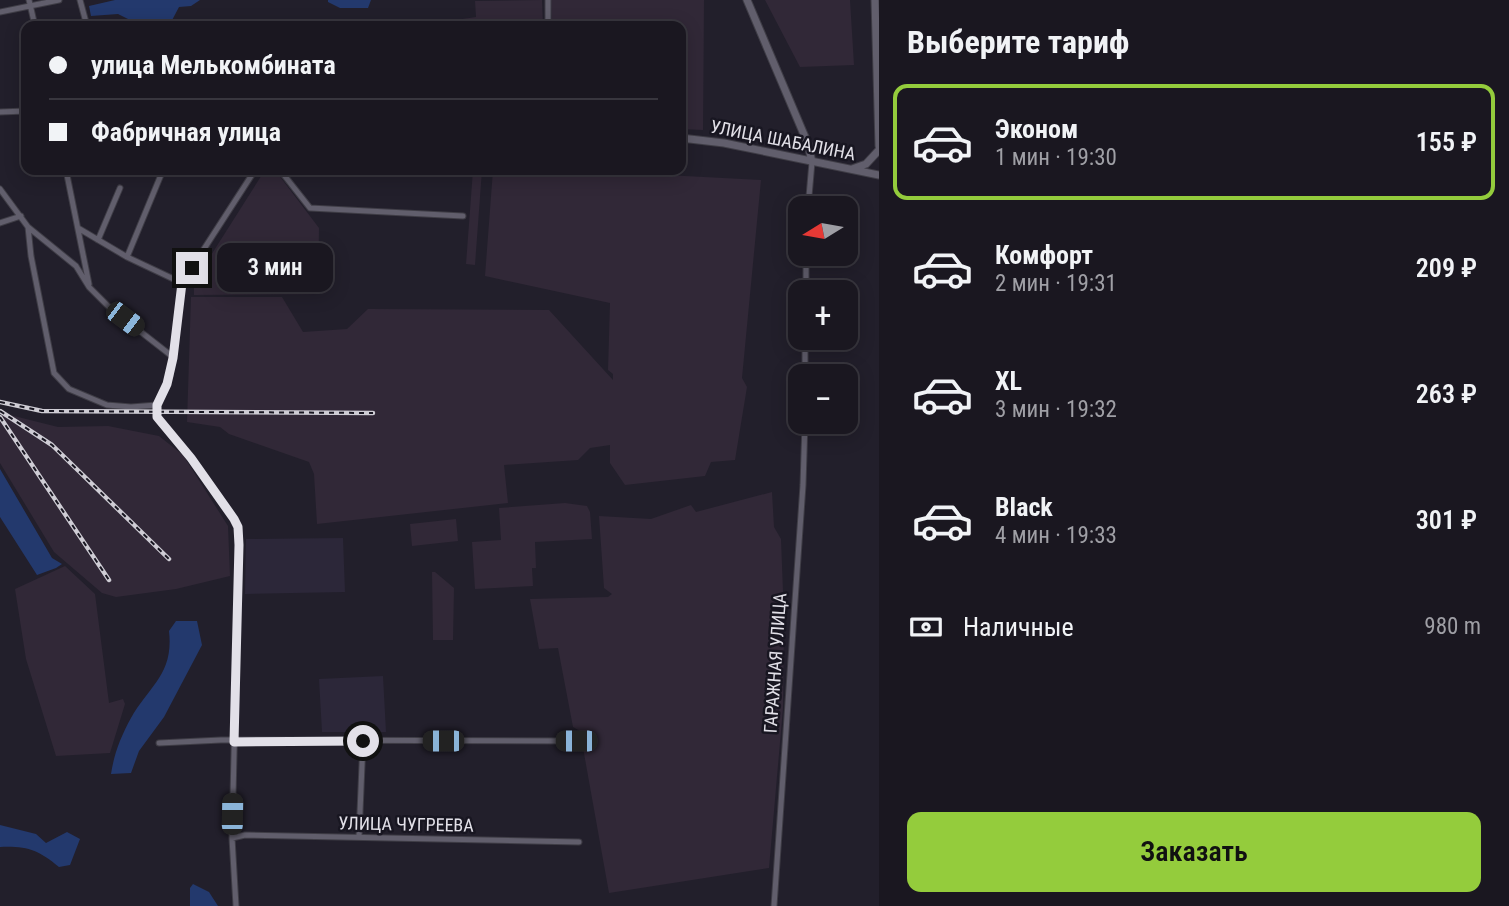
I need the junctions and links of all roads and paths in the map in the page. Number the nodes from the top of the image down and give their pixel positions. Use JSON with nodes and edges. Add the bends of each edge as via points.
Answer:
{"nodes":[{"id":1,"x":59,"y":0,"type":"edge"},
{"id":2,"x":80,"y":0,"type":"edge"},
{"id":3,"x":548,"y":0,"type":"edge"},
{"id":4,"x":747,"y":0,"type":"edge"},
{"id":5,"x":874,"y":0,"type":"edge"},
{"id":6,"x":30,"y":3,"type":"edge"},
{"id":7,"x":0,"y":12,"type":"edge"},
{"id":8,"x":34,"y":21,"type":"edge"},
{"id":9,"x":86,"y":21,"type":"edge"},
{"id":10,"x":548,"y":21,"type":"edge"},
{"id":11,"x":21,"y":111,"type":"edge"},
{"id":12,"x":0,"y":112,"type":"edge"},
{"id":13,"x":686,"y":139,"type":"edge"},
{"id":14,"x":879,"y":148,"type":"edge"},
{"id":15,"x":812,"y":162,"type":"junction"},
{"id":16,"x":849,"y":169,"type":"junction"},
{"id":17,"x":67,"y":175,"type":"edge"},
{"id":18,"x":161,"y":175,"type":"edge"},
{"id":19,"x":252,"y":175,"type":"edge"},
{"id":20,"x":284,"y":175,"type":"edge"},
{"id":21,"x":879,"y":175,"type":"edge"},
{"id":22,"x":120,"y":188,"type":"dead end"},
{"id":23,"x":0,"y":190,"type":"edge"},
{"id":24,"x":809,"y":196,"type":"edge"},
{"id":25,"x":21,"y":216,"type":"junction"},
{"id":26,"x":463,"y":216,"type":"dead end"},
{"id":27,"x":0,"y":223,"type":"edge"},
{"id":28,"x":28,"y":227,"type":"junction"},
{"id":29,"x":78,"y":228,"type":"junction"},
{"id":30,"x":98,"y":240,"type":"junction"},
{"id":31,"x":127,"y":257,"type":"junction"},
{"id":32,"x":182,"y":283,"type":"junction"},
{"id":33,"x":89,"y":287,"type":"junction"},
{"id":34,"x":173,"y":358,"type":"junction"},
{"id":35,"x":157,"y":405,"type":"junction"},
{"id":36,"x":805,"y":434,"type":"edge"},
{"id":37,"x":363,"y":741,"type":"junction"},
{"id":38,"x":576,"y":741,"type":"dead end"},
{"id":39,"x":234,"y":742,"type":"junction"},
{"id":40,"x":159,"y":743,"type":"dead end"},
{"id":41,"x":359,"y":836,"type":"junction"},
{"id":42,"x":232,"y":838,"type":"junction"},
{"id":43,"x":579,"y":842,"type":"dead end"},
{"id":44,"x":236,"y":906,"type":"edge"},
{"id":45,"x":774,"y":906,"type":"edge"}],
"edges":[{"from":1,"to":6,"type":"street"},
{"from":2,"to":9,"type":"street"},
{"from":3,"to":10,"type":"street"},
{"from":4,"to":15,"type":"street"},
{"from":5,"to":14,"type":"street"},
{"from":6,"to":7,"type":"street"},
{"from":6,"to":8,"type":"street"},
{"from":11,"to":12,"type":"street"},
{"from":13,"to":15,"type":"street","name":"УЛИЦА ШАБАЛИНА"},
{"from":14,"to":16,"type":"street","via":[[866,164]]},
{"from":15,"to":16,"type":"street","name":"УЛИЦА ШАБАЛИНА"},
{"from":15,"to":24,"type":"street"},
{"from":16,"to":21,"type":"street","name":"УЛИЦА ШАБАЛИНА"},
{"from":17,"to":29,"type":"street"},
{"from":18,"to":31,"type":"street"},
{"from":19,"to":32,"type":"street"},
{"from":20,"to":26,"type":"street","via":[[310,208]]},
{"from":22,"to":30,"type":"street"},
{"from":23,"to":25,"type":"street"},
{"from":25,"to":27,"type":"street"},
{"from":25,"to":28,"type":"street"},
{"from":28,"to":33,"type":"street","via":[[76,266]]},
{"from":28,"to":35,"type":"street","via":[[51,366],[58,379],[69,389],[116,407]]},
{"from":29,"to":30,"type":"street"},
{"from":29,"to":33,"type":"street"},
{"from":30,"to":31,"type":"street"},
{"from":31,"to":32,"type":"street"},
{"from":32,"to":34,"type":"street"},
{"from":33,"to":34,"type":"street"},
{"from":34,"to":35,"type":"street"},
{"from":35,"to":39,"type":"street","via":[[159,421],[191,458],[238,527]]},
{"from":36,"to":45,"type":"street","name":"ГАРАЖНАЯ УЛИЦА"},
{"from":37,"to":38,"type":"street"},
{"from":37,"to":39,"type":"street"},
{"from":37,"to":41,"type":"street"},
{"from":39,"to":40,"type":"street"},
{"from":39,"to":42,"type":"street"},
{"from":41,"to":42,"type":"street","name":"УЛИЦА ЧУГРЕЕВА"},
{"from":41,"to":43,"type":"street","name":"УЛИЦА ЧУГРЕЕВА"},
{"from":42,"to":44,"type":"street"}]}
